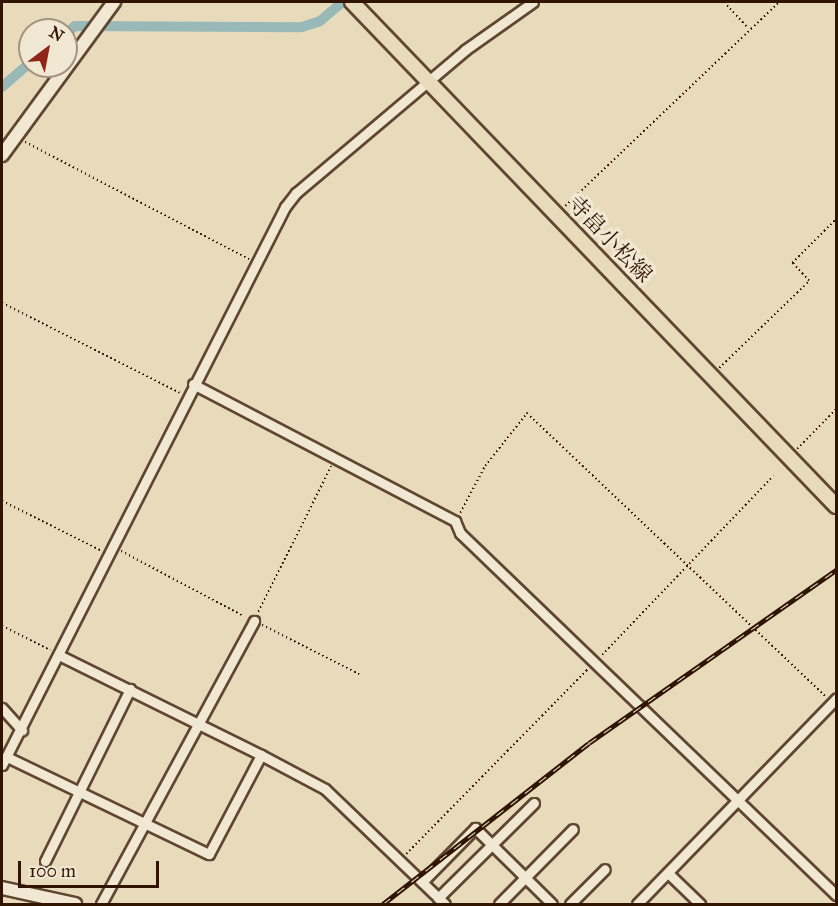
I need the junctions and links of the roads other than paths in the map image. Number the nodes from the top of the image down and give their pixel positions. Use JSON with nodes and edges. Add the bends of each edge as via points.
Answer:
{"nodes":[{"id":1,"x":114,"y":2,"type":"edge"},
{"id":2,"x":352,"y":2,"type":"edge"},
{"id":3,"x":533,"y":2,"type":"edge"},
{"id":4,"x":428,"y":82,"type":"junction"},
{"id":5,"x":2,"y":155,"type":"edge"},
{"id":6,"x":193,"y":384,"type":"junction"},
{"id":7,"x":837,"y":506,"type":"edge"},
{"id":8,"x":254,"y":621,"type":"road end"},
{"id":9,"x":59,"y":655,"type":"junction"},
{"id":10,"x":130,"y":689,"type":"junction"},
{"id":11,"x":835,"y":701,"type":"edge"},
{"id":12,"x":2,"y":708,"type":"edge"},
{"id":13,"x":197,"y":722,"type":"junction"},
{"id":14,"x":22,"y":729,"type":"junction"},
{"id":15,"x":261,"y":755,"type":"junction"},
{"id":16,"x":4,"y":761,"type":"edge"},
{"id":17,"x":80,"y":791,"type":"junction"},
{"id":18,"x":738,"y":800,"type":"junction"},
{"id":19,"x":534,"y":803,"type":"dead end"},
{"id":20,"x":146,"y":824,"type":"junction"},
{"id":21,"x":573,"y":829,"type":"dead end"},
{"id":22,"x":492,"y":845,"type":"junction"},
{"id":23,"x":45,"y":861,"type":"dead end"},
{"id":24,"x":605,"y":869,"type":"dead end"},
{"id":25,"x":668,"y":873,"type":"junction"},
{"id":26,"x":525,"y":878,"type":"junction"},
{"id":27,"x":422,"y":882,"type":"junction"},
{"id":28,"x":2,"y":888,"type":"edge"},
{"id":29,"x":837,"y":894,"type":"edge"},
{"id":30,"x":442,"y":901,"type":"edge"},
{"id":31,"x":644,"y":902,"type":"edge"},
{"id":32,"x":75,"y":904,"type":"edge"},
{"id":33,"x":101,"y":904,"type":"edge"},
{"id":34,"x":499,"y":904,"type":"edge"},
{"id":35,"x":552,"y":904,"type":"edge"},
{"id":36,"x":570,"y":904,"type":"edge"},
{"id":37,"x":700,"y":904,"type":"edge"}],
"edges":[{"from":1,"to":5,"type":"main road"},
{"from":2,"to":4,"type":"main road","name":"寺畠小松線"},
{"from":3,"to":4,"type":"street","via":[[465,50]]},
{"from":4,"to":6,"type":"street","via":[[297,193]]},
{"from":4,"to":7,"type":"main road","name":"寺畠小松線"},
{"from":6,"to":9,"type":"street"},
{"from":6,"to":18,"type":"street","via":[[455,521],[460,533]]},
{"from":8,"to":13,"type":"street"},
{"from":9,"to":10,"type":"street"},
{"from":9,"to":14,"type":"street"},
{"from":10,"to":13,"type":"street"},
{"from":10,"to":17,"type":"street"},
{"from":11,"to":18,"type":"street"},
{"from":12,"to":14,"type":"street"},
{"from":13,"to":15,"type":"street"},
{"from":13,"to":20,"type":"street"},
{"from":14,"to":16,"type":"street"},
{"from":15,"to":20,"type":"street","via":[[209,854]]},
{"from":15,"to":27,"type":"street","via":[[325,789]]},
{"from":16,"to":17,"type":"street"},
{"from":17,"to":20,"type":"street"},
{"from":17,"to":23,"type":"street"},
{"from":18,"to":25,"type":"street"},
{"from":18,"to":29,"type":"street"},
{"from":19,"to":22,"type":"street"},
{"from":20,"to":33,"type":"street"},
{"from":21,"to":26,"type":"street"},
{"from":22,"to":26,"type":"street"},
{"from":22,"to":27,"type":"street","via":[[475,828]]},
{"from":22,"to":30,"type":"street"},
{"from":24,"to":36,"type":"street"},
{"from":25,"to":31,"type":"street"},
{"from":25,"to":37,"type":"street"},
{"from":26,"to":34,"type":"street"},
{"from":26,"to":35,"type":"street"},
{"from":27,"to":30,"type":"street"},
{"from":28,"to":32,"type":"main road"}]}
